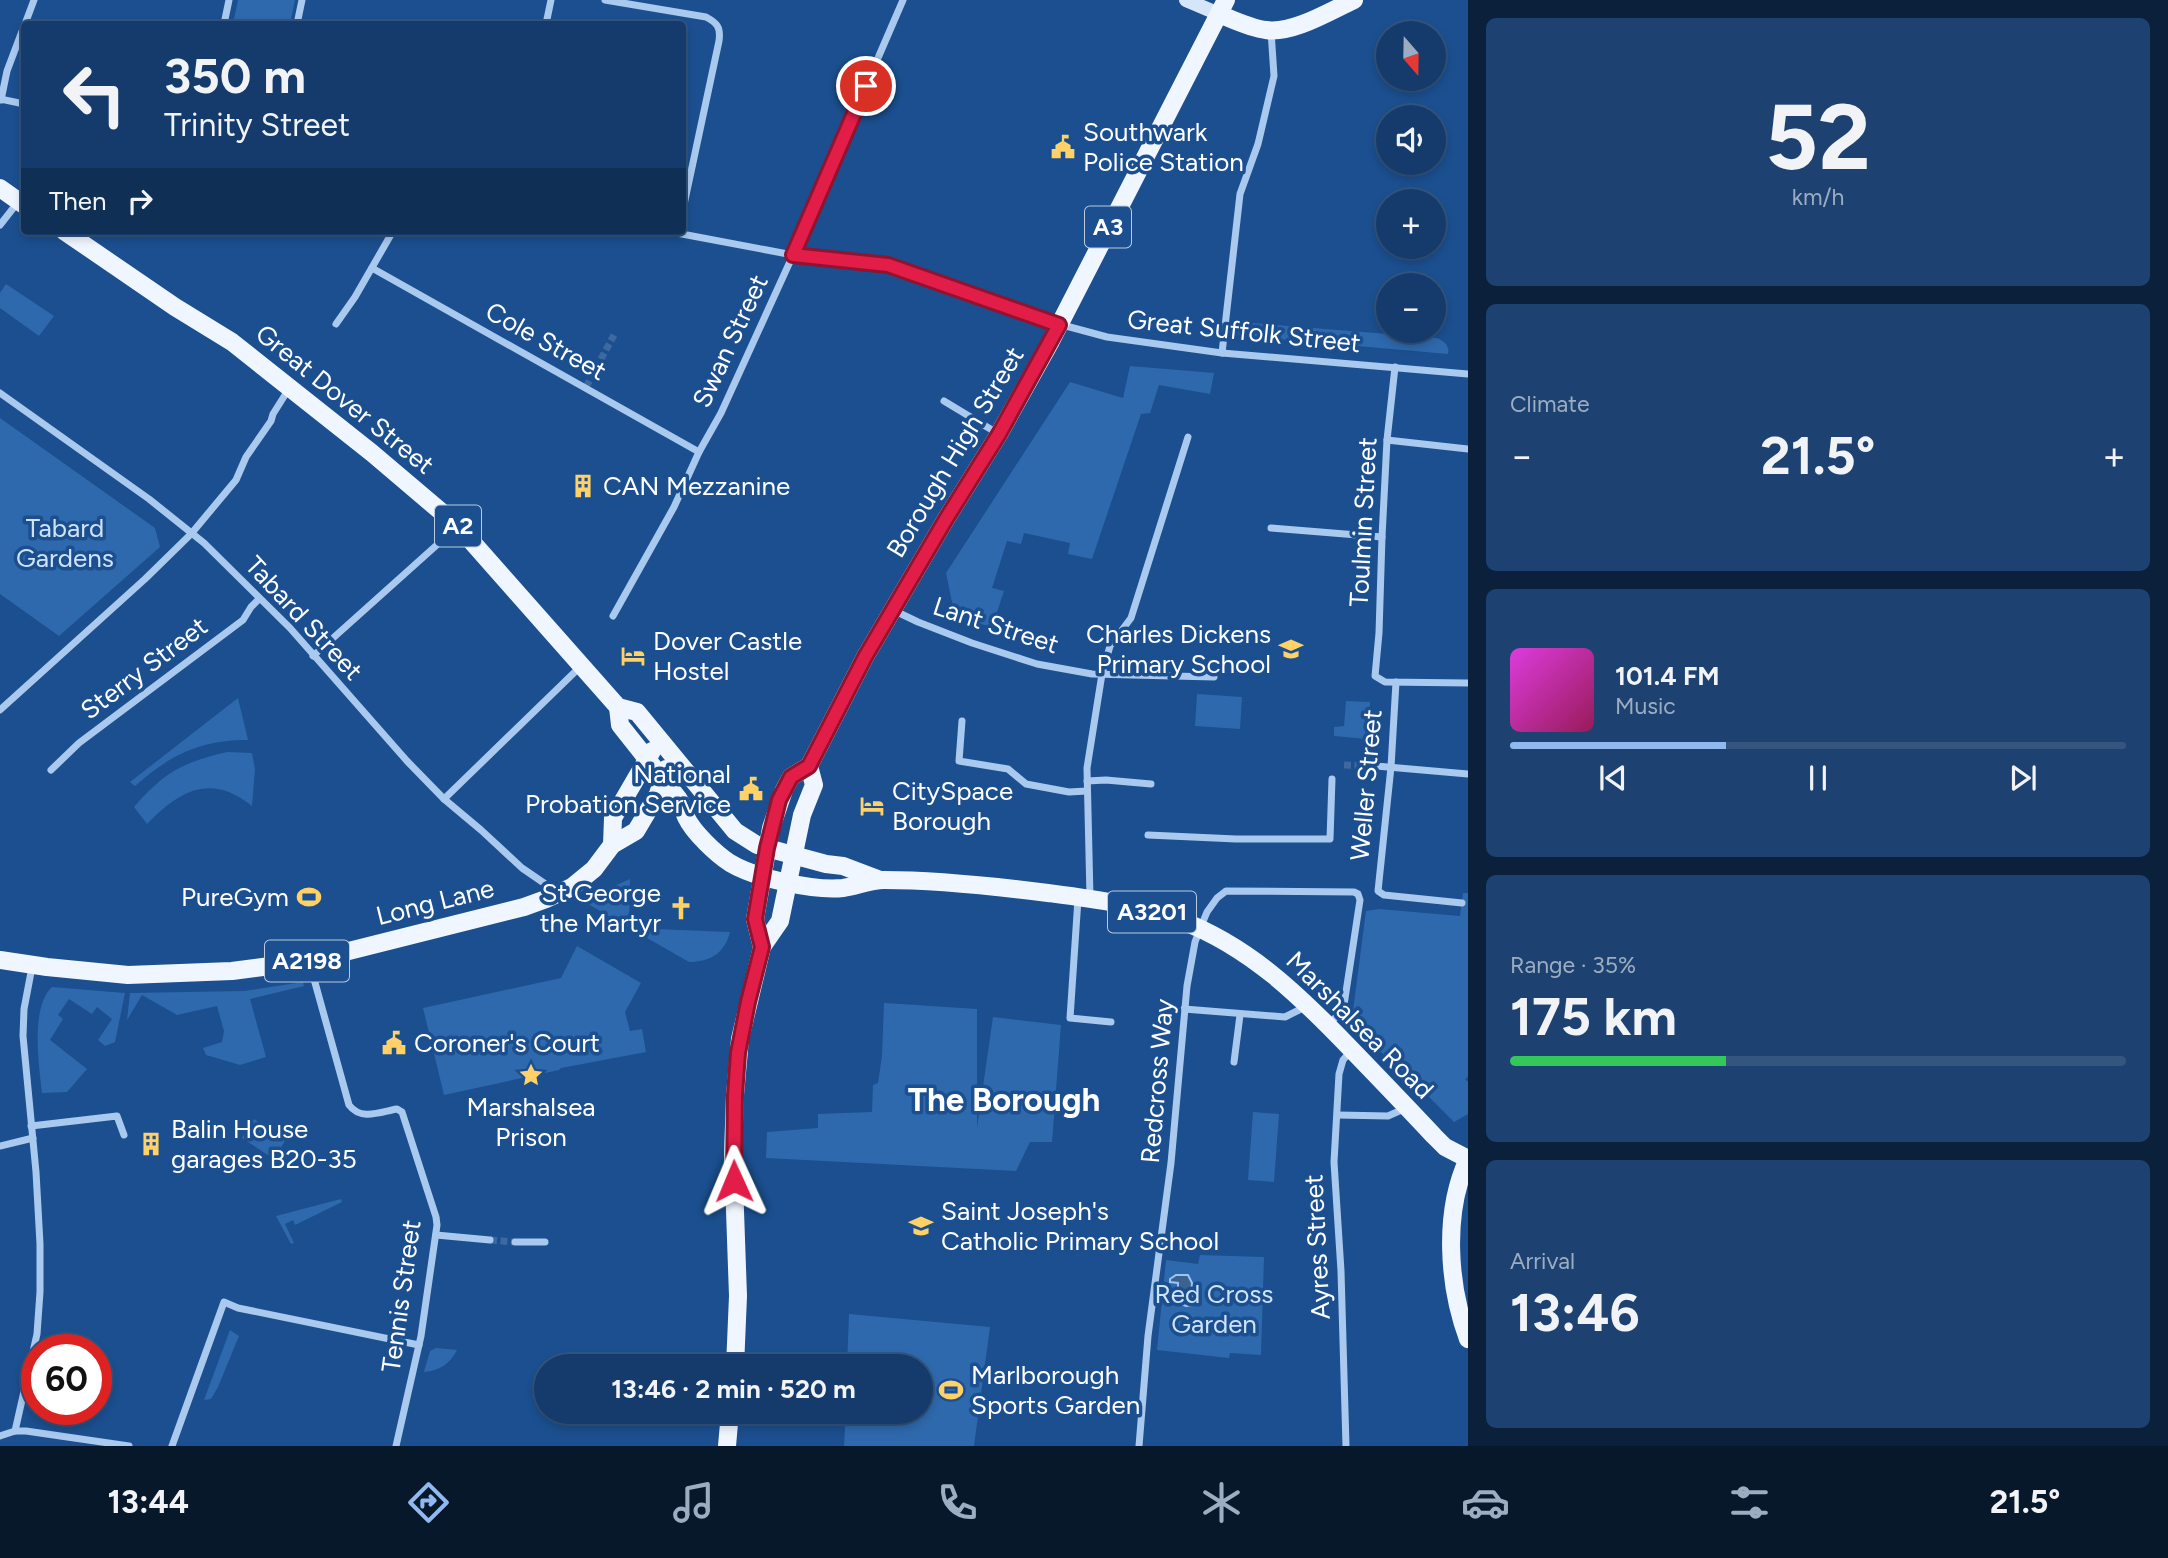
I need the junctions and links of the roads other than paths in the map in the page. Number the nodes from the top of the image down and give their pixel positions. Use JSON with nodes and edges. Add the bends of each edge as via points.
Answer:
{"nodes":[{"id":1,"x":34,"y":0,"type":"edge"},
{"id":2,"x":229,"y":0,"type":"edge"},
{"id":3,"x":302,"y":0,"type":"edge"},
{"id":4,"x":551,"y":0,"type":"edge"},
{"id":5,"x":605,"y":0,"type":"edge"},
{"id":6,"x":903,"y":0,"type":"edge"},
{"id":7,"x":1186,"y":0,"type":"edge"},
{"id":8,"x":1354,"y":0,"type":"edge"},
{"id":9,"x":639,"y":2,"type":"edge"},
{"id":10,"x":1222,"y":7,"type":"edge"},
{"id":11,"x":26,"y":21,"type":"edge"},
{"id":12,"x":225,"y":21,"type":"edge"},
{"id":13,"x":298,"y":21,"type":"edge"},
{"id":14,"x":547,"y":21,"type":"edge"},
{"id":15,"x":1271,"y":30,"type":"junction"},
{"id":16,"x":21,"y":35,"type":"edge"},
{"id":17,"x":1,"y":99,"type":"edge"},
{"id":18,"x":21,"y":103,"type":"edge"},
{"id":19,"x":0,"y":188,"type":"edge"},
{"id":20,"x":686,"y":195,"type":"edge"},
{"id":21,"x":21,"y":203,"type":"edge"},
{"id":22,"x":21,"y":205,"type":"edge"},
{"id":23,"x":0,"y":225,"type":"edge"},
{"id":24,"x":686,"y":233,"type":"edge"},
{"id":25,"x":70,"y":235,"type":"edge"},
{"id":26,"x":391,"y":235,"type":"edge"},
{"id":27,"x":793,"y":255,"type":"junction"},
{"id":28,"x":372,"y":268,"type":"junction"},
{"id":29,"x":336,"y":324,"type":"dead end"},
{"id":30,"x":1059,"y":325,"type":"junction"},
{"id":31,"x":1222,"y":353,"type":"junction"},
{"id":32,"x":1395,"y":367,"type":"junction"},
{"id":33,"x":1468,"y":374,"type":"edge"},
{"id":34,"x":290,"y":386,"type":"junction"},
{"id":35,"x":0,"y":393,"type":"edge"},
{"id":36,"x":944,"y":401,"type":"dead end"},
{"id":37,"x":999,"y":434,"type":"junction"},
{"id":38,"x":1188,"y":437,"type":"dead end"},
{"id":39,"x":1387,"y":440,"type":"junction"},
{"id":40,"x":1468,"y":449,"type":"edge"},
{"id":41,"x":699,"y":452,"type":"junction"},
{"id":42,"x":458,"y":526,"type":"junction"},
{"id":43,"x":1271,"y":528,"type":"dead end"},
{"id":44,"x":191,"y":534,"type":"junction"},
{"id":45,"x":1382,"y":537,"type":"junction"},
{"id":46,"x":259,"y":599,"type":"junction"},
{"id":47,"x":893,"y":609,"type":"junction"},
{"id":48,"x":612,"y":616,"type":"dead end"},
{"id":49,"x":313,"y":656,"type":"junction"},
{"id":50,"x":582,"y":665,"type":"junction"},
{"id":51,"x":1102,"y":674,"type":"junction"},
{"id":52,"x":1214,"y":677,"type":"dead end"},
{"id":53,"x":1396,"y":682,"type":"junction"},
{"id":54,"x":1468,"y":683,"type":"edge"},
{"id":55,"x":618,"y":707,"type":"junction"},
{"id":56,"x":0,"y":710,"type":"edge"},
{"id":57,"x":962,"y":721,"type":"dead end"},
{"id":58,"x":665,"y":747,"type":"junction"},
{"id":59,"x":647,"y":758,"type":"junction"},
{"id":60,"x":809,"y":766,"type":"junction"},
{"id":61,"x":1376,"y":766,"type":"tunnel mouth"},
{"id":62,"x":1391,"y":767,"type":"junction"},
{"id":63,"x":51,"y":770,"type":"dead end"},
{"id":64,"x":1468,"y":774,"type":"edge"},
{"id":65,"x":664,"y":779,"type":"junction"},
{"id":66,"x":1332,"y":779,"type":"dead end"},
{"id":67,"x":1087,"y":781,"type":"junction"},
{"id":68,"x":1151,"y":784,"type":"dead end"},
{"id":69,"x":1087,"y":791,"type":"junction"},
{"id":70,"x":443,"y":799,"type":"junction"},
{"id":71,"x":649,"y":810,"type":"junction"},
{"id":72,"x":687,"y":818,"type":"junction"},
{"id":73,"x":1148,"y":835,"type":"dead end"},
{"id":74,"x":612,"y":845,"type":"junction"},
{"id":75,"x":767,"y":848,"type":"junction"},
{"id":76,"x":793,"y":856,"type":"junction"},
{"id":77,"x":762,"y":876,"type":"junction"},
{"id":78,"x":880,"y":880,"type":"junction"},
{"id":79,"x":789,"y":883,"type":"junction"},
{"id":80,"x":559,"y":893,"type":"junction"},
{"id":81,"x":1084,"y":898,"type":"junction"},
{"id":82,"x":1462,"y":903,"type":"dead end"},
{"id":83,"x":1200,"y":929,"type":"junction"},
{"id":84,"x":762,"y":947,"type":"junction"},
{"id":85,"x":0,"y":960,"type":"edge"},
{"id":86,"x":309,"y":961,"type":"junction"},
{"id":87,"x":32,"y":965,"type":"junction"},
{"id":88,"x":1308,"y":1005,"type":"junction"},
{"id":89,"x":1184,"y":1009,"type":"junction"},
{"id":90,"x":1240,"y":1014,"type":"junction"},
{"id":91,"x":1111,"y":1022,"type":"dead end"},
{"id":92,"x":1328,"y":1024,"type":"junction"},
{"id":93,"x":1352,"y":1050,"type":"junction"},
{"id":94,"x":1234,"y":1062,"type":"dead end"},
{"id":95,"x":1407,"y":1108,"type":"junction"},
{"id":96,"x":1338,"y":1115,"type":"junction"},
{"id":97,"x":31,"y":1126,"type":"junction"},
{"id":98,"x":124,"y":1135,"type":"dead end"},
{"id":99,"x":33,"y":1138,"type":"junction"},
{"id":100,"x":0,"y":1146,"type":"edge"},
{"id":101,"x":1468,"y":1159,"type":"edge"},
{"id":102,"x":436,"y":1235,"type":"junction"},
{"id":103,"x":490,"y":1240,"type":"tunnel mouth"},
{"id":104,"x":515,"y":1242,"type":"tunnel mouth"},
{"id":105,"x":545,"y":1242,"type":"dead end"},
{"id":106,"x":1468,"y":1339,"type":"edge"},
{"id":107,"x":419,"y":1345,"type":"junction"},
{"id":108,"x":736,"y":1354,"type":"edge"},
{"id":109,"x":729,"y":1424,"type":"edge"},
{"id":110,"x":15,"y":1431,"type":"junction"},
{"id":111,"x":0,"y":1436,"type":"edge"},
{"id":112,"x":129,"y":1446,"type":"edge"},
{"id":113,"x":172,"y":1446,"type":"edge"},
{"id":114,"x":396,"y":1446,"type":"edge"},
{"id":115,"x":727,"y":1446,"type":"edge"},
{"id":116,"x":1139,"y":1446,"type":"edge"},
{"id":117,"x":1346,"y":1446,"type":"edge"}],
"edges":[{"from":1,"to":11,"type":"street"},
{"from":2,"to":12,"type":"street"},
{"from":3,"to":13,"type":"street"},
{"from":4,"to":14,"type":"street"},
{"from":5,"to":9,"type":"street"},
{"from":6,"to":27,"type":"street","name":"Swan Street"},
{"from":7,"to":10,"type":"main road"},
{"from":8,"to":15,"type":"main road","via":[[1292,27]]},
{"from":9,"to":20,"type":"street","via":[[706,17],[720,31]]},
{"from":10,"to":15,"type":"main road","via":[[1252,26]]},
{"from":10,"to":30,"type":"main road","name":"Borough High Street","number":"A3"},
{"from":15,"to":31,"type":"street","via":[[1274,76],[1240,194]]},
{"from":16,"to":17,"type":"street"},
{"from":17,"to":18,"type":"street"},
{"from":19,"to":21,"type":"main road"},
{"from":22,"to":23,"type":"street"},
{"from":24,"to":27,"type":"street","name":"Great Suffolk Street"},
{"from":25,"to":34,"type":"main road","name":"Great Dover Street","number":"A2"},
{"from":26,"to":28,"type":"street"},
{"from":27,"to":30,"type":"street","name":"Great Suffolk Street","via":[[888,265]]},
{"from":27,"to":41,"type":"street","name":"Swan Street"},
{"from":28,"to":29,"type":"street"},
{"from":28,"to":41,"type":"street","name":"Cole Street"},
{"from":30,"to":31,"type":"street","name":"Great Suffolk Street","via":[[1116,339]]},
{"from":30,"to":37,"type":"main road","name":"Borough High Street","number":"A3"},
{"from":31,"to":32,"type":"street","name":"Great Suffolk Street"},
{"from":32,"to":33,"type":"street","name":"Great Suffolk Street"},
{"from":32,"to":39,"type":"street","name":"Toulmin Street"},
{"from":34,"to":42,"type":"main road","name":"Great Dover Street","number":"A2"},
{"from":34,"to":44,"type":"street","via":[[236,480]]},
{"from":35,"to":44,"type":"street","name":"Tabard Street","via":[[172,515]]},
{"from":36,"to":37,"type":"street"},
{"from":37,"to":47,"type":"main road","name":"Borough High Street","number":"A3"},
{"from":38,"to":51,"type":"street","via":[[1131,618],[1110,646]]},
{"from":39,"to":40,"type":"street"},
{"from":39,"to":45,"type":"street","name":"Toulmin Street"},
{"from":41,"to":48,"type":"street","name":"Swan Street","via":[[674,507]]},
{"from":42,"to":49,"type":"street"},
{"from":42,"to":50,"type":"main road","name":"Great Dover Street","number":"A2"},
{"from":43,"to":45,"type":"street"},
{"from":44,"to":46,"type":"street","name":"Tabard Street"},
{"from":44,"to":56,"type":"street"},
{"from":45,"to":53,"type":"street","name":"Toulmin Street","via":[[1375,676]]},
{"from":46,"to":49,"type":"street","name":"Tabard Street"},
{"from":46,"to":63,"type":"street","name":"Sterry Street","via":[[243,620],[79,743]]},
{"from":47,"to":51,"type":"street","name":"Lant Street","via":[[1008,655]]},
{"from":47,"to":60,"type":"main road","name":"Borough High Street","number":"A3"},
{"from":49,"to":70,"type":"street","name":"Tabard Street"},
{"from":50,"to":55,"type":"main road","name":"Great Dover Street","number":"A2"},
{"from":50,"to":70,"type":"street"},
{"from":51,"to":52,"type":"street","name":"Lant Street"},
{"from":51,"to":67,"type":"street"},
{"from":53,"to":54,"type":"street"},
{"from":53,"to":62,"type":"street","name":"Weller Street"},
{"from":55,"to":58,"type":"main road","name":"Great Dover Street","number":"A2","via":[[637,712]]},
{"from":55,"to":59,"type":"main road","name":"Great Dover Street","number":"A2","via":[[621,724]]},
{"from":57,"to":69,"type":"street","via":[[959,761],[1008,769],[1026,784]]},
{"from":58,"to":59,"type":"main road"},
{"from":58,"to":65,"type":"main road","name":"Long Lane","number":"A2198"},
{"from":58,"to":75,"type":"main road","name":"Great Dover Street","number":"A2","via":[[735,831]]},
{"from":59,"to":65,"type":"main road","name":"Great Dover Street","number":"A2"},
{"from":59,"to":74,"type":"main road","via":[[613,818]]},
{"from":60,"to":75,"type":"main road","name":"Borough High Street","number":"A3","via":[[791,777],[779,800]]},
{"from":60,"to":76,"type":"main road","name":"Borough High Street","number":"A3","via":[[814,785]]},
{"from":61,"to":62,"type":"street"},
{"from":62,"to":64,"type":"street"},
{"from":62,"to":82,"type":"street","name":"Weller Street","via":[[1378,891]]},
{"from":65,"to":71,"type":"main road","name":"Long Lane","number":"A2198"},
{"from":65,"to":72,"type":"main road","name":"Great Dover Street","number":"A2"},
{"from":66,"to":73,"type":"street","via":[[1330,839]]},
{"from":67,"to":68,"type":"street"},
{"from":67,"to":69,"type":"street"},
{"from":69,"to":81,"type":"street","via":[[1090,833]]},
{"from":70,"to":80,"type":"street","name":"Tabard Street","via":[[522,868]]},
{"from":71,"to":72,"type":"main road","via":[[671,810]]},
{"from":71,"to":74,"type":"main road","name":"Long Lane","number":"A2198","via":[[636,831]]},
{"from":72,"to":77,"type":"main road","name":"Great Dover Street","number":"A2","via":[[722,857]]},
{"from":74,"to":80,"type":"main road","name":"Long Lane","number":"A2198","via":[[594,869]]},
{"from":75,"to":76,"type":"main road","name":"Marshalsea Road","number":"A3201"},
{"from":75,"to":77,"type":"main road","name":"Borough High Street","number":"A3"},
{"from":76,"to":78,"type":"main road","name":"Marshalsea Road","number":"A3201","via":[[843,866]]},
{"from":76,"to":79,"type":"main road","name":"Borough High Street","number":"A3"},
{"from":77,"to":79,"type":"main road","name":"Marshalsea Road","number":"A3201"},
{"from":77,"to":84,"type":"main road","name":"Borough High Street","number":"A3","via":[[755,919]]},
{"from":78,"to":79,"type":"main road","name":"Marshalsea Road","number":"A3201","via":[[842,888]]},
{"from":78,"to":81,"type":"main road","name":"Marshalsea Road","number":"A3201","via":[[982,884]]},
{"from":79,"to":84,"type":"main road","name":"Borough High Street","number":"A3","via":[[780,921]]},
{"from":80,"to":86,"type":"main road","name":"Long Lane","number":"A2198","via":[[524,907]]},
{"from":81,"to":83,"type":"main road","name":"Marshalsea Road","number":"A3201","via":[[1159,914]]},
{"from":81,"to":91,"type":"street","via":[[1070,1018]]},
{"from":83,"to":88,"type":"main road","name":"Marshalsea Road","number":"A3201","via":[[1258,963]]},
{"from":83,"to":89,"type":"street","name":"Redcross Way"},
{"from":83,"to":92,"type":"street","name":"Redcross Way","via":[[1207,912],[1226,891],[1359,894],[1343,1010]]},
{"from":84,"to":108,"type":"main road","name":"Borough High Street","number":"A3","via":[[740,1039],[735,1095]]},
{"from":85,"to":87,"type":"main road","name":"Long Lane","number":"A2198"},
{"from":86,"to":87,"type":"main road","name":"Long Lane","number":"A2198","via":[[232,971],[128,975]]},
{"from":86,"to":102,"type":"street","name":"Tennis Street","via":[[349,1105],[360,1115],[402,1112],[436,1217]]},
{"from":87,"to":97,"type":"street","via":[[23,1036]]},
{"from":88,"to":90,"type":"street","via":[[1285,1017]]},
{"from":88,"to":92,"type":"main road","name":"Marshalsea Road","number":"A3201"},
{"from":89,"to":90,"type":"street"},
{"from":89,"to":116,"type":"street","name":"Redcross Way"},
{"from":90,"to":94,"type":"street"},
{"from":92,"to":93,"type":"main road","name":"Marshalsea Road","number":"A3201"},
{"from":93,"to":95,"type":"main road","name":"Marshalsea Road","number":"A3201"},
{"from":93,"to":96,"type":"street","name":"Ayres Street","via":[[1339,1074]]},
{"from":95,"to":96,"type":"street","via":[[1392,1115]]},
{"from":95,"to":101,"type":"main road","name":"Marshalsea Road","number":"A3201","via":[[1445,1147]]},
{"from":96,"to":117,"type":"street","name":"Ayres Street","via":[[1334,1162]]},
{"from":97,"to":98,"type":"street","via":[[117,1116]]},
{"from":97,"to":99,"type":"street"},
{"from":99,"to":100,"type":"street"},
{"from":99,"to":110,"type":"street","via":[[40,1292],[37,1334]]},
{"from":101,"to":106,"type":"main road","via":[[1455,1196],[1452,1259],[1453,1283]]},
{"from":102,"to":103,"type":"street"},
{"from":102,"to":107,"type":"street","name":"Tennis Street"},
{"from":104,"to":105,"type":"street"},
{"from":107,"to":113,"type":"street","via":[[224,1302]]},
{"from":107,"to":114,"type":"street","name":"Tennis Street"},
{"from":109,"to":115,"type":"main road"},
{"from":110,"to":111,"type":"street"},
{"from":110,"to":112,"type":"street"}]}
